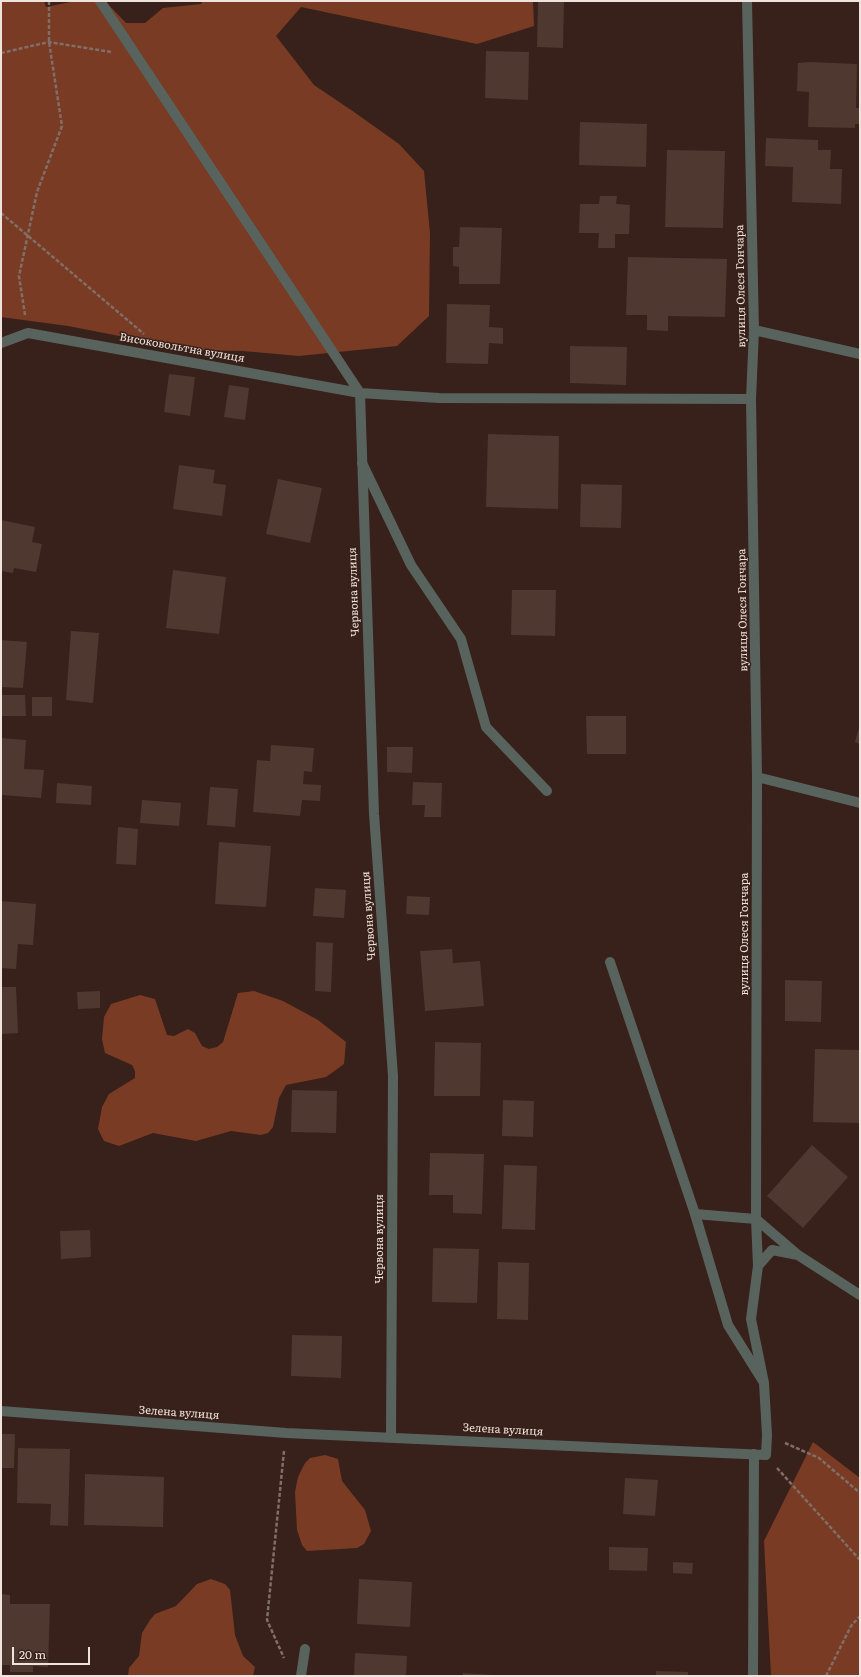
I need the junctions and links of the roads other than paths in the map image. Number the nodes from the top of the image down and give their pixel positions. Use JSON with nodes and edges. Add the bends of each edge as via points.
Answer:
{"nodes":[{"id":1,"x":100,"y":1,"type":"edge"},
{"id":2,"x":747,"y":1,"type":"edge"},
{"id":3,"x":754,"y":330,"type":"junction"},
{"id":4,"x":1,"y":343,"type":"edge"},
{"id":5,"x":860,"y":354,"type":"edge"},
{"id":6,"x":360,"y":393,"type":"junction"},
{"id":7,"x":751,"y":399,"type":"junction"},
{"id":8,"x":362,"y":463,"type":"junction"},
{"id":9,"x":757,"y":777,"type":"junction"},
{"id":10,"x":547,"y":791,"type":"dead end"},
{"id":11,"x":860,"y":803,"type":"edge"},
{"id":12,"x":610,"y":962,"type":"dead end"},
{"id":13,"x":695,"y":1214,"type":"junction"},
{"id":14,"x":756,"y":1219,"type":"junction"},
{"id":15,"x":798,"y":1255,"type":"junction"},
{"id":16,"x":758,"y":1266,"type":"junction"},
{"id":17,"x":860,"y":1295,"type":"edge"},
{"id":18,"x":764,"y":1383,"type":"junction"},
{"id":19,"x":1,"y":1411,"type":"edge"},
{"id":20,"x":391,"y":1437,"type":"junction"},
{"id":21,"x":754,"y":1454,"type":"junction"},
{"id":22,"x":305,"y":1649,"type":"dead end"},
{"id":23,"x":301,"y":1676,"type":"edge"},
{"id":24,"x":753,"y":1676,"type":"edge"}],
"edges":[{"from":1,"to":6,"type":"street"},
{"from":2,"to":3,"type":"street","name":"вулиця Олеся Гончара"},
{"from":3,"to":5,"type":"street"},
{"from":3,"to":7,"type":"street","name":"вулиця Олеся Гончара"},
{"from":4,"to":6,"type":"street","name":"Високовольтна вулиця","via":[[28,333]]},
{"from":6,"to":7,"type":"street","name":"Високовольтна вулиця","via":[[439,398]]},
{"from":6,"to":8,"type":"street","name":"Червона вулиця"},
{"from":7,"to":9,"type":"street","name":"вулиця Олеся Гончара"},
{"from":8,"to":10,"type":"street","via":[[411,565],[461,639],[486,727]]},
{"from":8,"to":20,"type":"street","name":"Червона вулиця","via":[[374,814],[393,1076]]},
{"from":9,"to":11,"type":"street"},
{"from":9,"to":14,"type":"street","name":"вулиця Олеся Гончара"},
{"from":12,"to":13,"type":"street"},
{"from":13,"to":14,"type":"street"},
{"from":13,"to":18,"type":"street","via":[[728,1325]]},
{"from":14,"to":15,"type":"street"},
{"from":14,"to":16,"type":"street"},
{"from":15,"to":16,"type":"street","via":[[772,1250]]},
{"from":15,"to":17,"type":"street"},
{"from":16,"to":18,"type":"street","via":[[751,1318]]},
{"from":18,"to":21,"type":"street","name":"Зелена вулиця","via":[[768,1435],[766,1455]]},
{"from":19,"to":20,"type":"street","name":"Зелена вулиця"},
{"from":20,"to":21,"type":"street","name":"Зелена вулиця"},
{"from":21,"to":24,"type":"street"},
{"from":22,"to":23,"type":"street"}]}
